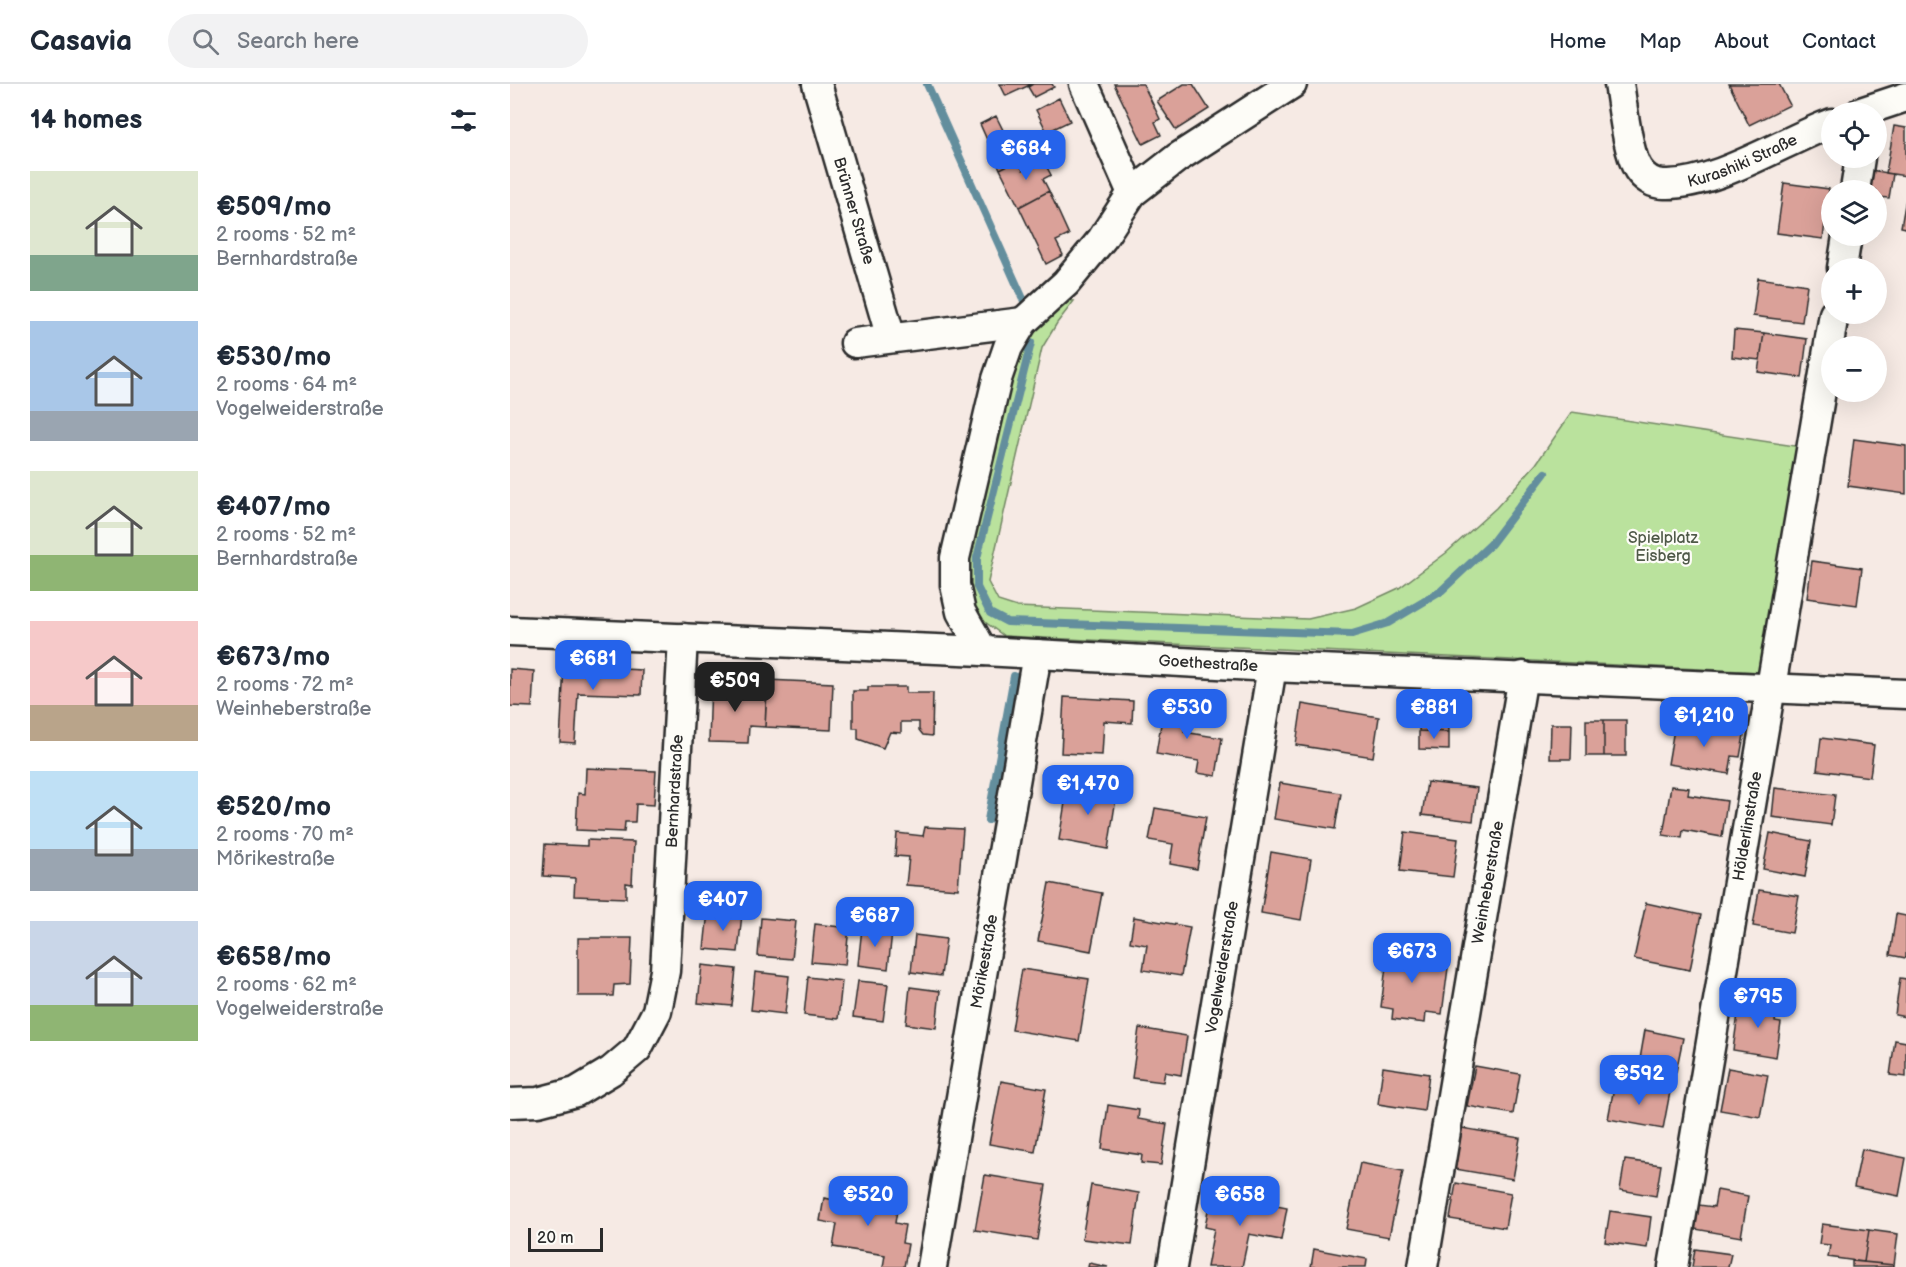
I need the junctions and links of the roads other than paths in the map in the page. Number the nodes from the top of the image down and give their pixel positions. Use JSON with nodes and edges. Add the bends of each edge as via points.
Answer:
{"nodes":[{"id":1,"x":817,"y":84,"type":"edge"},
{"id":2,"x":1084,"y":84,"type":"edge"},
{"id":3,"x":1292,"y":84,"type":"edge"},
{"id":4,"x":1619,"y":84,"type":"edge"},
{"id":5,"x":1906,"y":97,"type":"edge"},
{"id":6,"x":1887,"y":104,"type":"edge"},
{"id":7,"x":1821,"y":128,"type":"edge"},
{"id":8,"x":1132,"y":193,"type":"junction"},
{"id":9,"x":1023,"y":322,"type":"junction"},
{"id":10,"x":1832,"y":324,"type":"edge"},
{"id":11,"x":891,"y":338,"type":"junction"},
{"id":12,"x":855,"y":343,"type":"dead end"},
{"id":13,"x":510,"y":631,"type":"edge"},
{"id":14,"x":683,"y":638,"type":"junction"},
{"id":15,"x":982,"y":651,"type":"junction"},
{"id":16,"x":1038,"y":654,"type":"junction"},
{"id":17,"x":1272,"y":667,"type":"junction"},
{"id":18,"x":1523,"y":676,"type":"junction"},
{"id":19,"x":1772,"y":688,"type":"junction"},
{"id":20,"x":1906,"y":694,"type":"edge"},
{"id":21,"x":510,"y":1103,"type":"edge"},
{"id":22,"x":932,"y":1267,"type":"edge"},
{"id":23,"x":1172,"y":1267,"type":"edge"},
{"id":24,"x":1423,"y":1267,"type":"edge"},
{"id":25,"x":1673,"y":1267,"type":"edge"}],
"edges":[{"from":1,"to":11,"type":"street","name":"Brünner Straße"},
{"from":2,"to":8,"type":"street"},
{"from":3,"to":8,"type":"street","via":[[1177,158]]},
{"from":4,"to":7,"type":"street","name":"Kurashiki Straße","via":[[1631,150],[1637,168],[1648,181],[1690,182]]},
{"from":5,"to":6,"type":"street"},
{"from":8,"to":9,"type":"street","via":[[1102,240]]},
{"from":9,"to":11,"type":"street"},
{"from":9,"to":15,"type":"street","via":[[1008,347],[997,380],[955,558],[955,585],[962,612]]},
{"from":10,"to":19,"type":"street","name":"Hölderlinstraße"},
{"from":11,"to":12,"type":"street"},
{"from":13,"to":14,"type":"street","name":"Goethestraße"},
{"from":14,"to":15,"type":"street","name":"Goethestraße"},
{"from":14,"to":21,"type":"street","name":"Bernhardstraße","via":[[665,971],[657,1011],[637,1049],[611,1071],[576,1092],[538,1102]]},
{"from":15,"to":16,"type":"street","name":"Goethestraße"},
{"from":16,"to":17,"type":"street","name":"Goethestraße"},
{"from":16,"to":22,"type":"street","name":"Mörikestraße"},
{"from":17,"to":18,"type":"street","name":"Goethestraße"},
{"from":17,"to":23,"type":"street","name":"Vogelweiderstraße"},
{"from":18,"to":19,"type":"street","name":"Goethestraße"},
{"from":18,"to":24,"type":"street","name":"Weinheberstraße"},
{"from":19,"to":20,"type":"street","name":"Goethestraße"},
{"from":19,"to":25,"type":"street","name":"Hölderlinstraße"}]}
